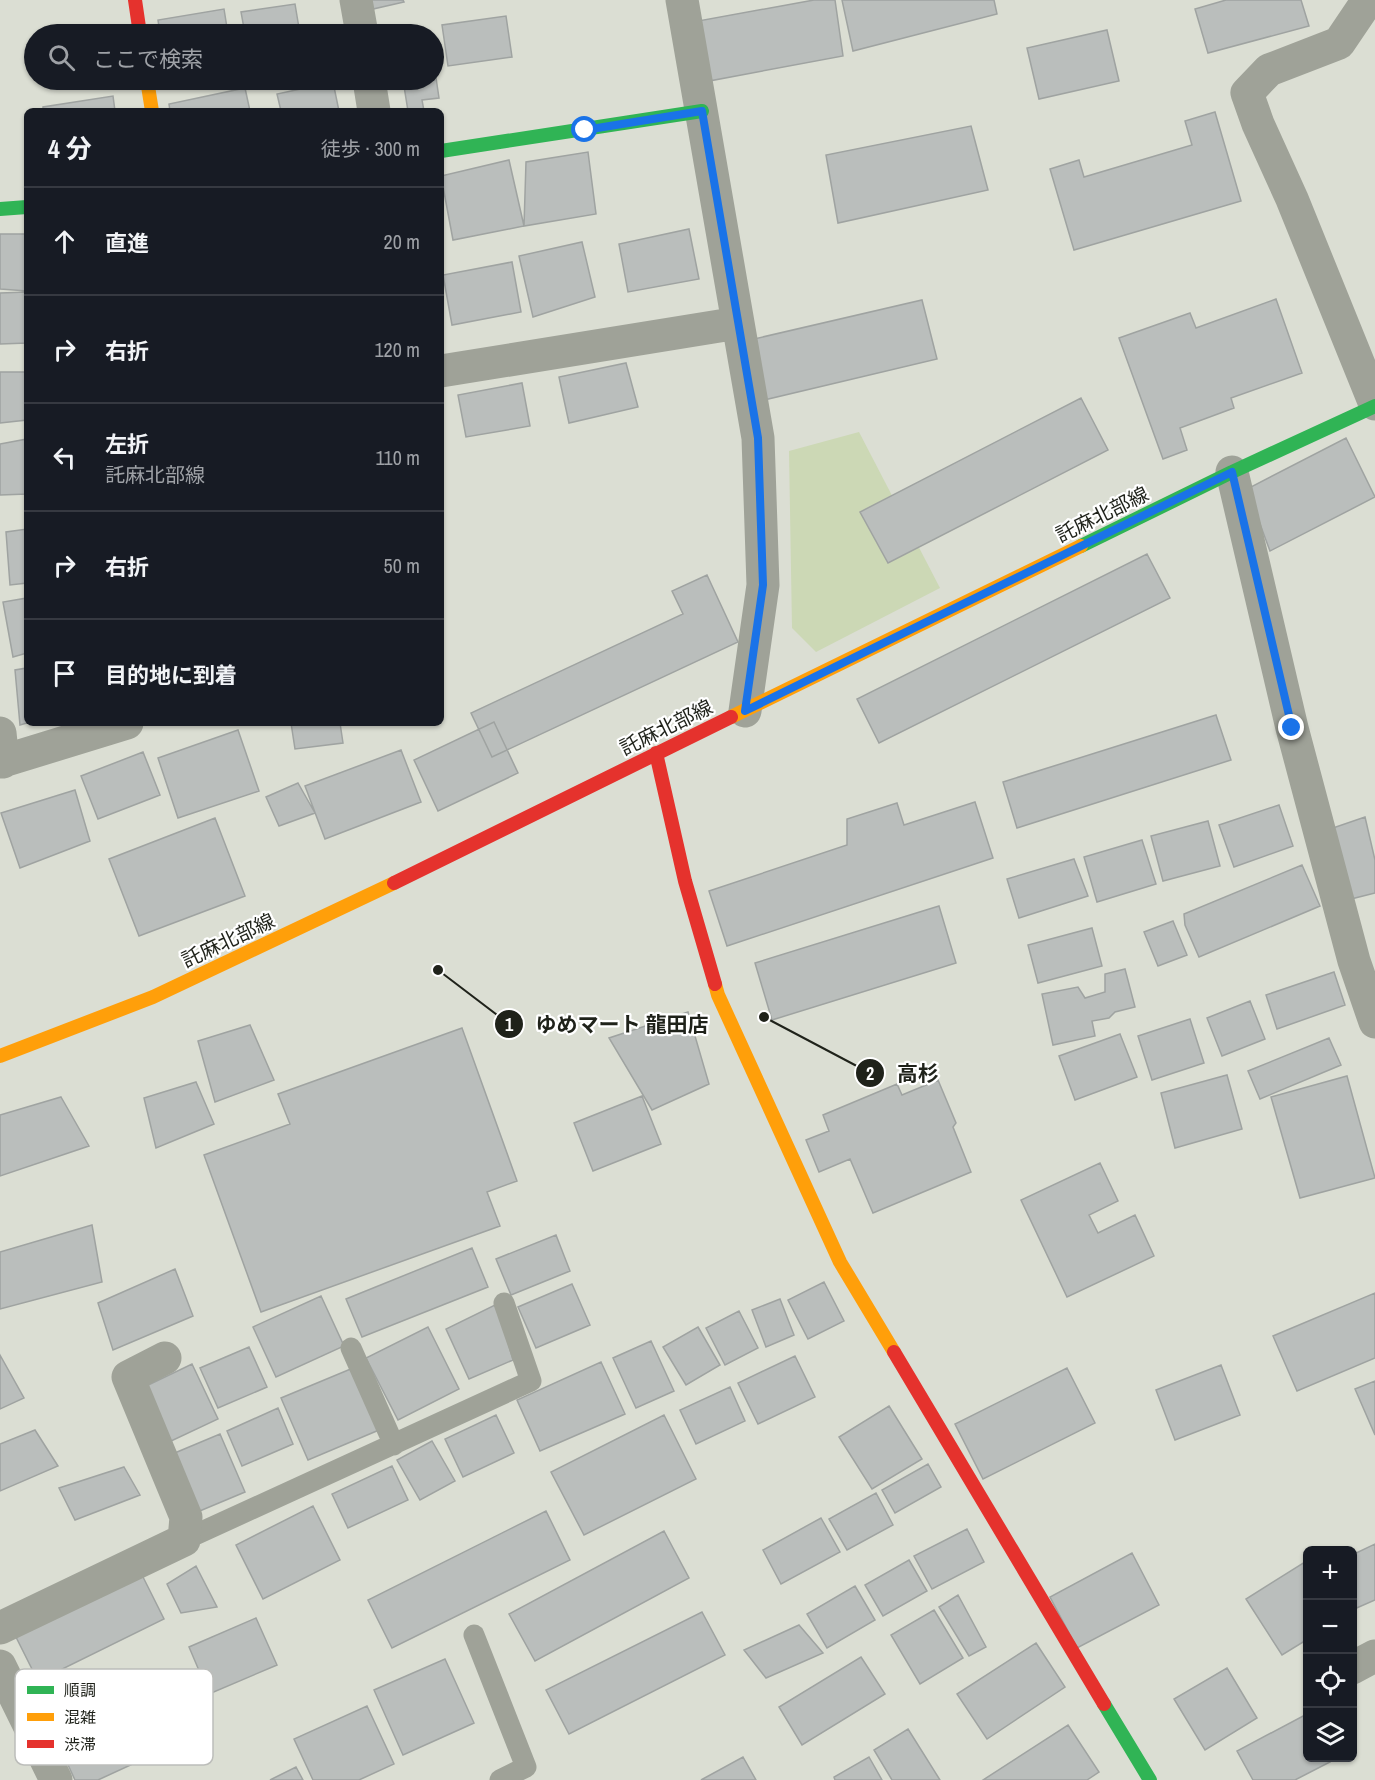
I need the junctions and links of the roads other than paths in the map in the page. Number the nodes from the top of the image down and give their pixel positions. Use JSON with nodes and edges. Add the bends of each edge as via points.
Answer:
{"nodes":[{"id":1,"x":135,"y":0,"type":"edge"},
{"id":2,"x":356,"y":0,"type":"edge"},
{"id":3,"x":682,"y":0,"type":"edge"},
{"id":4,"x":1368,"y":0,"type":"edge"},
{"id":5,"x":139,"y":24,"type":"edge"},
{"id":6,"x":360,"y":24,"type":"edge"},
{"id":7,"x":149,"y":90,"type":"edge"},
{"id":8,"x":371,"y":90,"type":"edge"},
{"id":9,"x":152,"y":108,"type":"edge"},
{"id":10,"x":374,"y":108,"type":"edge"},
{"id":11,"x":702,"y":111,"type":"junction"},
{"id":12,"x":444,"y":151,"type":"edge"},
{"id":13,"x":24,"y":207,"type":"edge"},
{"id":14,"x":0,"y":209,"type":"edge"},
{"id":15,"x":738,"y":323,"type":"junction"},
{"id":16,"x":444,"y":371,"type":"edge"},
{"id":17,"x":1375,"y":405,"type":"edge"},
{"id":18,"x":1232,"y":472,"type":"junction"},
{"id":19,"x":745,"y":711,"type":"junction"},
{"id":20,"x":114,"y":726,"type":"edge"},
{"id":21,"x":1,"y":752,"type":"edge"},
{"id":22,"x":656,"y":753,"type":"junction"},
{"id":23,"x":1375,"y":1022,"type":"edge"},
{"id":24,"x":0,"y":1056,"type":"edge"},
{"id":25,"x":504,"y":1303,"type":"dead end"},
{"id":26,"x":351,"y":1348,"type":"dead end"},
{"id":27,"x":165,"y":1358,"type":"dead end"},
{"id":28,"x":394,"y":1445,"type":"junction"},
{"id":29,"x":184,"y":1540,"type":"junction"},
{"id":30,"x":0,"y":1628,"type":"edge"},
{"id":31,"x":474,"y":1635,"type":"dead end"},
{"id":32,"x":1375,"y":1656,"type":"edge"},
{"id":33,"x":0,"y":1666,"type":"edge"},
{"id":34,"x":1357,"y":1666,"type":"edge"},
{"id":35,"x":15,"y":1697,"type":"edge"},
{"id":36,"x":49,"y":1765,"type":"edge"},
{"id":37,"x":56,"y":1780,"type":"edge"},
{"id":38,"x":500,"y":1780,"type":"edge"},
{"id":39,"x":1150,"y":1780,"type":"edge"}],
"edges":[{"from":1,"to":5,"type":"main road"},
{"from":2,"to":6,"type":"street"},
{"from":3,"to":11,"type":"street"},
{"from":4,"to":17,"type":"street","via":[[1339,43],[1269,70],[1247,93]]},
{"from":7,"to":9,"type":"main road"},
{"from":8,"to":10,"type":"street"},
{"from":11,"to":12,"type":"main road"},
{"from":11,"to":15,"type":"street"},
{"from":13,"to":14,"type":"main road"},
{"from":15,"to":16,"type":"street"},
{"from":15,"to":19,"type":"street","via":[[758,438],[763,585]]},
{"from":17,"to":18,"type":"main road","name":"託麻北部線"},
{"from":18,"to":19,"type":"main road","name":"託麻北部線"},
{"from":18,"to":23,"type":"street","via":[[1295,739],[1353,961]]},
{"from":19,"to":22,"type":"main road","name":"託麻北部線"},
{"from":20,"to":21,"type":"street"},
{"from":22,"to":24,"type":"main road","name":"託麻北部線","via":[[153,997]]},
{"from":22,"to":39,"type":"main road","via":[[685,882],[718,995],[840,1262]]},
{"from":25,"to":28,"type":"lane","via":[[531,1381]]},
{"from":26,"to":28,"type":"lane"},
{"from":27,"to":29,"type":"street","via":[[128,1377],[186,1516]]},
{"from":28,"to":29,"type":"lane"},
{"from":29,"to":30,"type":"street"},
{"from":31,"to":38,"type":"lane","via":[[526,1767]]},
{"from":32,"to":34,"type":"street"},
{"from":33,"to":35,"type":"street"},
{"from":36,"to":37,"type":"street"}]}
